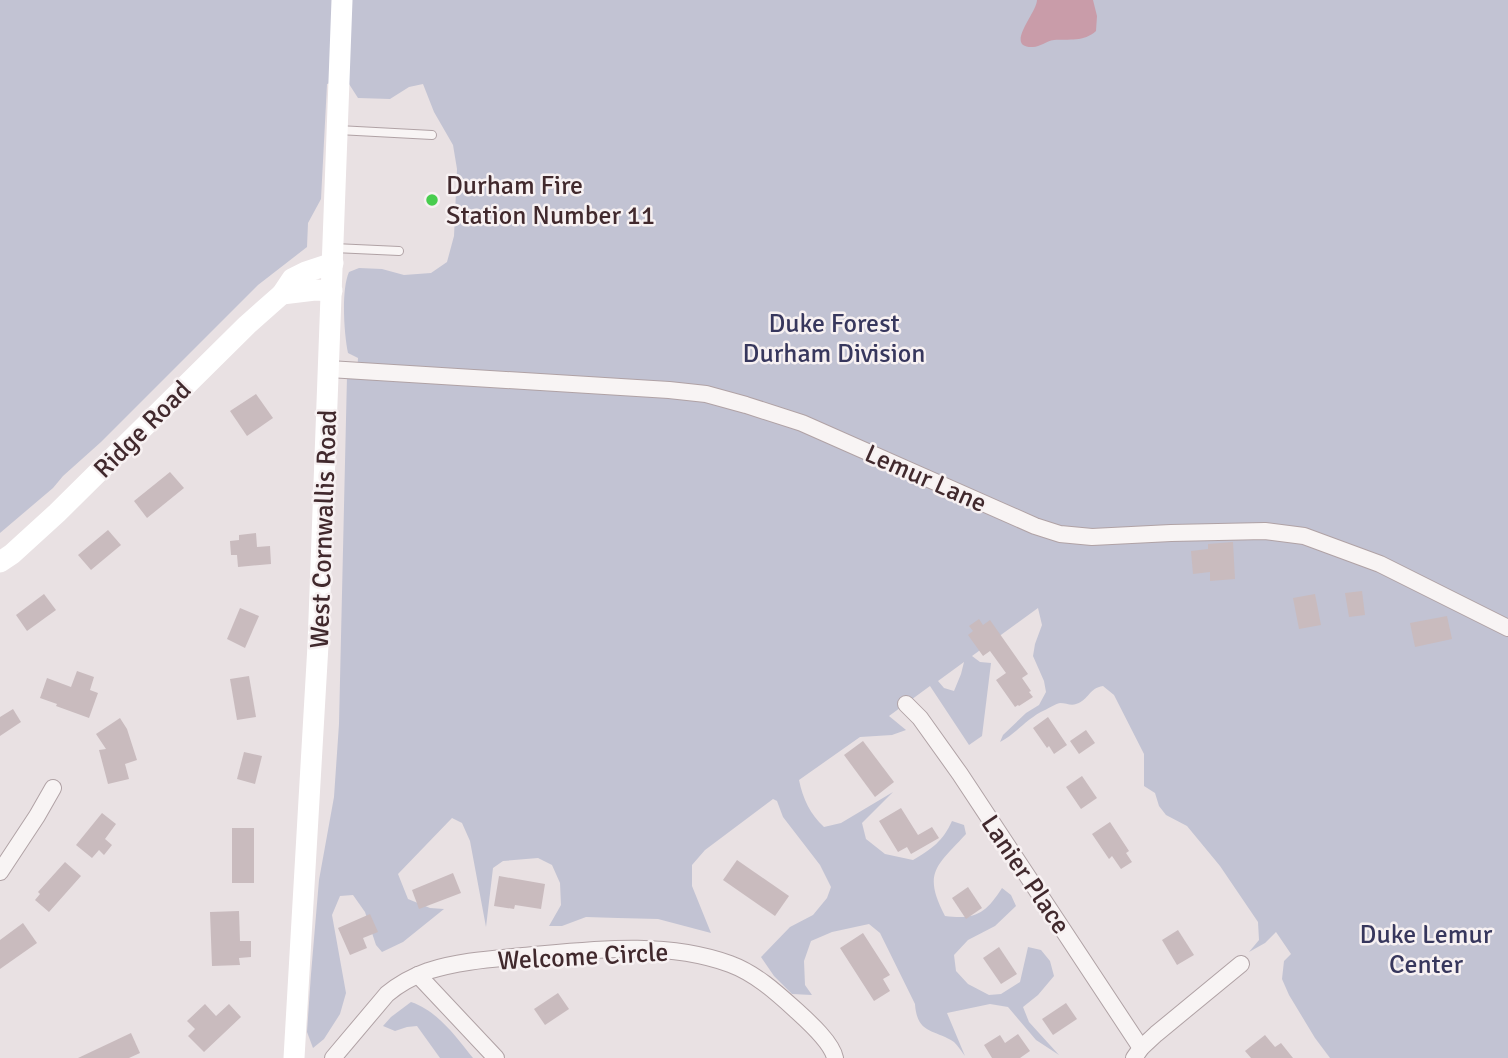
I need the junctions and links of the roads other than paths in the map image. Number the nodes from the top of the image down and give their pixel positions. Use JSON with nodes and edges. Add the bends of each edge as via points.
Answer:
{"nodes":[{"id":1,"x":342,"y":0,"type":"edge"},
{"id":2,"x":338,"y":130,"type":"junction"},
{"id":3,"x":432,"y":135,"type":"dead end"},
{"id":4,"x":399,"y":251,"type":"dead end"},
{"id":5,"x":334,"y":255,"type":"junction"},
{"id":6,"x":332,"y":291,"type":"junction"},
{"id":7,"x":282,"y":294,"type":"junction"},
{"id":8,"x":329,"y":369,"type":"junction"},
{"id":9,"x":0,"y":562,"type":"edge"},
{"id":10,"x":1508,"y":628,"type":"edge"},
{"id":11,"x":906,"y":704,"type":"dead end"},
{"id":12,"x":54,"y":788,"type":"dead end"},
{"id":13,"x":0,"y":872,"type":"edge"},
{"id":14,"x":1241,"y":964,"type":"dead end"},
{"id":15,"x":418,"y":975,"type":"junction"},
{"id":16,"x":1138,"y":1053,"type":"edge"},
{"id":17,"x":294,"y":1058,"type":"edge"},
{"id":18,"x":333,"y":1058,"type":"edge"},
{"id":19,"x":496,"y":1058,"type":"edge"},
{"id":20,"x":835,"y":1058,"type":"edge"}],
"edges":[{"from":1,"to":2,"type":"street","name":"West Cornwallis Road"},
{"from":2,"to":3,"type":"lane"},
{"from":2,"to":5,"type":"street","name":"West Cornwallis Road"},
{"from":4,"to":5,"type":"lane"},
{"from":5,"to":6,"type":"street","name":"West Cornwallis Road"},
{"from":5,"to":7,"type":"street","name":"Ridge Road","via":[[292,279]]},
{"from":6,"to":7,"type":"street"},
{"from":6,"to":8,"type":"street","name":"West Cornwallis Road"},
{"from":7,"to":9,"type":"street","name":"Ridge Road","via":[[57,513]]},
{"from":8,"to":10,"type":"street","name":"Lemur Lane","via":[[706,394],[802,424],[1060,534],[1265,531],[1304,536],[1380,564]]},
{"from":8,"to":17,"type":"street","name":"West Cornwallis Road"},
{"from":11,"to":16,"type":"street","name":"Lanier Place","via":[[960,774]]},
{"from":12,"to":13,"type":"street"},
{"from":14,"to":16,"type":"street"},
{"from":15,"to":18,"type":"street","name":"Welcome Circle","via":[[387,994]]},
{"from":15,"to":19,"type":"street"},
{"from":15,"to":20,"type":"street","name":"Welcome Circle","via":[[450,964],[555,953],[679,951],[727,963],[757,978],[807,1021]]}]}
